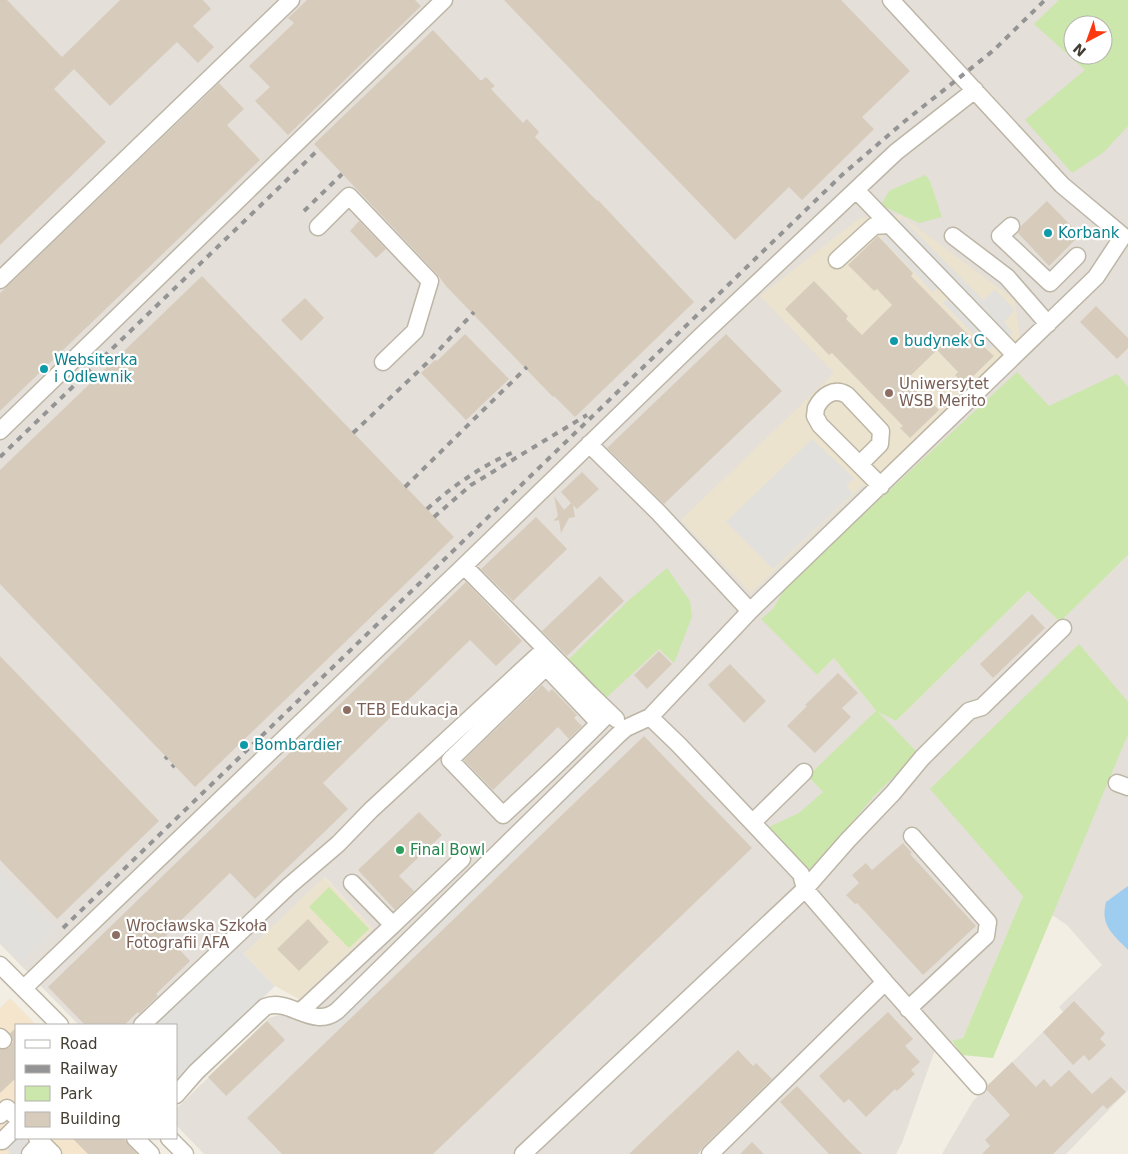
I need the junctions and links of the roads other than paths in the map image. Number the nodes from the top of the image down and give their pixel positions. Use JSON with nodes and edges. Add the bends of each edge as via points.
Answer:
{"nodes":[{"id":1,"x":291,"y":0,"type":"edge"},
{"id":2,"x":444,"y":0,"type":"edge"},
{"id":3,"x":891,"y":0,"type":"edge"},
{"id":4,"x":975,"y":90,"type":"junction"},
{"id":5,"x":856,"y":190,"type":"junction"},
{"id":6,"x":889,"y":224,"type":"junction"},
{"id":7,"x":1011,"y":226,"type":"dead end"},
{"id":8,"x":318,"y":227,"type":"dead end"},
{"id":9,"x":953,"y":236,"type":"dead end"},
{"id":10,"x":1077,"y":256,"type":"dead end"},
{"id":11,"x":1023,"y":258,"type":"junction"},
{"id":12,"x":838,"y":260,"type":"dead end"},
{"id":13,"x":1007,"y":277,"type":"junction"},
{"id":14,"x":0,"y":280,"type":"edge"},
{"id":15,"x":1048,"y":324,"type":"junction"},
{"id":16,"x":1015,"y":355,"type":"junction"},
{"id":17,"x":383,"y":362,"type":"dead end"},
{"id":18,"x":0,"y":431,"type":"edge"},
{"id":19,"x":589,"y":444,"type":"junction"},
{"id":20,"x":860,"y":464,"type":"junction"},
{"id":21,"x":881,"y":486,"type":"junction"},
{"id":22,"x":464,"y":566,"type":"junction"},
{"id":23,"x":750,"y":611,"type":"junction"},
{"id":24,"x":1063,"y":628,"type":"dead end"},
{"id":25,"x":546,"y":649,"type":"junction"},
{"id":26,"x":650,"y":717,"type":"junction"},
{"id":27,"x":604,"y":718,"type":"junction"},
{"id":28,"x":626,"y":728,"type":"junction"},
{"id":29,"x":804,"y":772,"type":"dead end"},
{"id":30,"x":753,"y":822,"type":"junction"},
{"id":31,"x":912,"y":836,"type":"dead end"},
{"id":32,"x":462,"y":859,"type":"dead end"},
{"id":33,"x":352,"y":883,"type":"dead end"},
{"id":34,"x":805,"y":889,"type":"junction"},
{"id":35,"x":393,"y":925,"type":"junction"},
{"id":36,"x":0,"y":965,"type":"edge"},
{"id":37,"x":885,"y":982,"type":"junction"},
{"id":38,"x":24,"y":988,"type":"junction"},
{"id":39,"x":908,"y":1009,"type":"junction"},
{"id":40,"x":300,"y":1012,"type":"junction"},
{"id":41,"x":59,"y":1024,"type":"edge"},
{"id":42,"x":143,"y":1024,"type":"edge"},
{"id":43,"x":978,"y":1086,"type":"dead end"},
{"id":44,"x":178,"y":1093,"type":"edge"},
{"id":45,"x":15,"y":1128,"type":"edge"},
{"id":46,"x":136,"y":1139,"type":"edge"},
{"id":47,"x":170,"y":1139,"type":"edge"},
{"id":48,"x":39,"y":1140,"type":"edge"},
{"id":49,"x":2,"y":1141,"type":"dead end"},
{"id":50,"x":30,"y":1154,"type":"edge"},
{"id":51,"x":53,"y":1154,"type":"edge"},
{"id":52,"x":151,"y":1154,"type":"edge"},
{"id":53,"x":185,"y":1154,"type":"edge"},
{"id":54,"x":522,"y":1154,"type":"edge"},
{"id":55,"x":710,"y":1154,"type":"edge"}],
"edges":[{"from":1,"to":14,"type":"street"},
{"from":2,"to":18,"type":"street"},
{"from":3,"to":4,"type":"street"},
{"from":4,"to":5,"type":"street","via":[[896,152]]},
{"from":4,"to":15,"type":"street","via":[[1062,185],[1123,236],[1096,277]]},
{"from":5,"to":6,"type":"street"},
{"from":5,"to":19,"type":"street"},
{"from":6,"to":12,"type":"street","via":[[874,226]]},
{"from":6,"to":16,"type":"street"},
{"from":7,"to":11,"type":"street","via":[[1000,236]]},
{"from":8,"to":17,"type":"street","via":[[349,196],[430,281],[415,331]]},
{"from":9,"to":13,"type":"street"},
{"from":10,"to":11,"type":"street","via":[[1050,283]]},
{"from":11,"to":13,"type":"street"},
{"from":13,"to":15,"type":"street"},
{"from":15,"to":16,"type":"street"},
{"from":16,"to":21,"type":"street"},
{"from":19,"to":22,"type":"street"},
{"from":19,"to":23,"type":"street","via":[[659,513]]},
{"from":20,"to":20,"type":"street","via":[[817,421],[816,408],[832,392],[847,395],[882,431],[880,444]]},
{"from":20,"to":21,"type":"street"},
{"from":21,"to":23,"type":"street"},
{"from":22,"to":25,"type":"street"},
{"from":22,"to":38,"type":"street"},
{"from":23,"to":26,"type":"street"},
{"from":24,"to":34,"type":"street","via":[[982,707],[969,711],[922,758]]},
{"from":25,"to":27,"type":"street"},
{"from":25,"to":42,"type":"street"},
{"from":26,"to":28,"type":"street"},
{"from":26,"to":30,"type":"street"},
{"from":27,"to":27,"type":"street","via":[[503,815],[450,760],[546,667]]},
{"from":27,"to":28,"type":"street"},
{"from":28,"to":40,"type":"street","via":[[337,1011],[324,1018]]},
{"from":29,"to":30,"type":"street"},
{"from":30,"to":34,"type":"street","via":[[801,874]]},
{"from":31,"to":39,"type":"street","via":[[988,922],[986,936]]},
{"from":32,"to":35,"type":"street"},
{"from":33,"to":35,"type":"street"},
{"from":34,"to":37,"type":"street"},
{"from":34,"to":54,"type":"street"},
{"from":35,"to":40,"type":"street"},
{"from":36,"to":38,"type":"street"},
{"from":37,"to":39,"type":"street"},
{"from":37,"to":55,"type":"street"},
{"from":38,"to":41,"type":"street"},
{"from":39,"to":43,"type":"street"},
{"from":40,"to":44,"type":"street","via":[[280,1004],[264,1007]]},
{"from":45,"to":49,"type":"street"},
{"from":46,"to":52,"type":"street"},
{"from":47,"to":53,"type":"street"},
{"from":48,"to":50,"type":"street"},
{"from":48,"to":51,"type":"street"}]}
